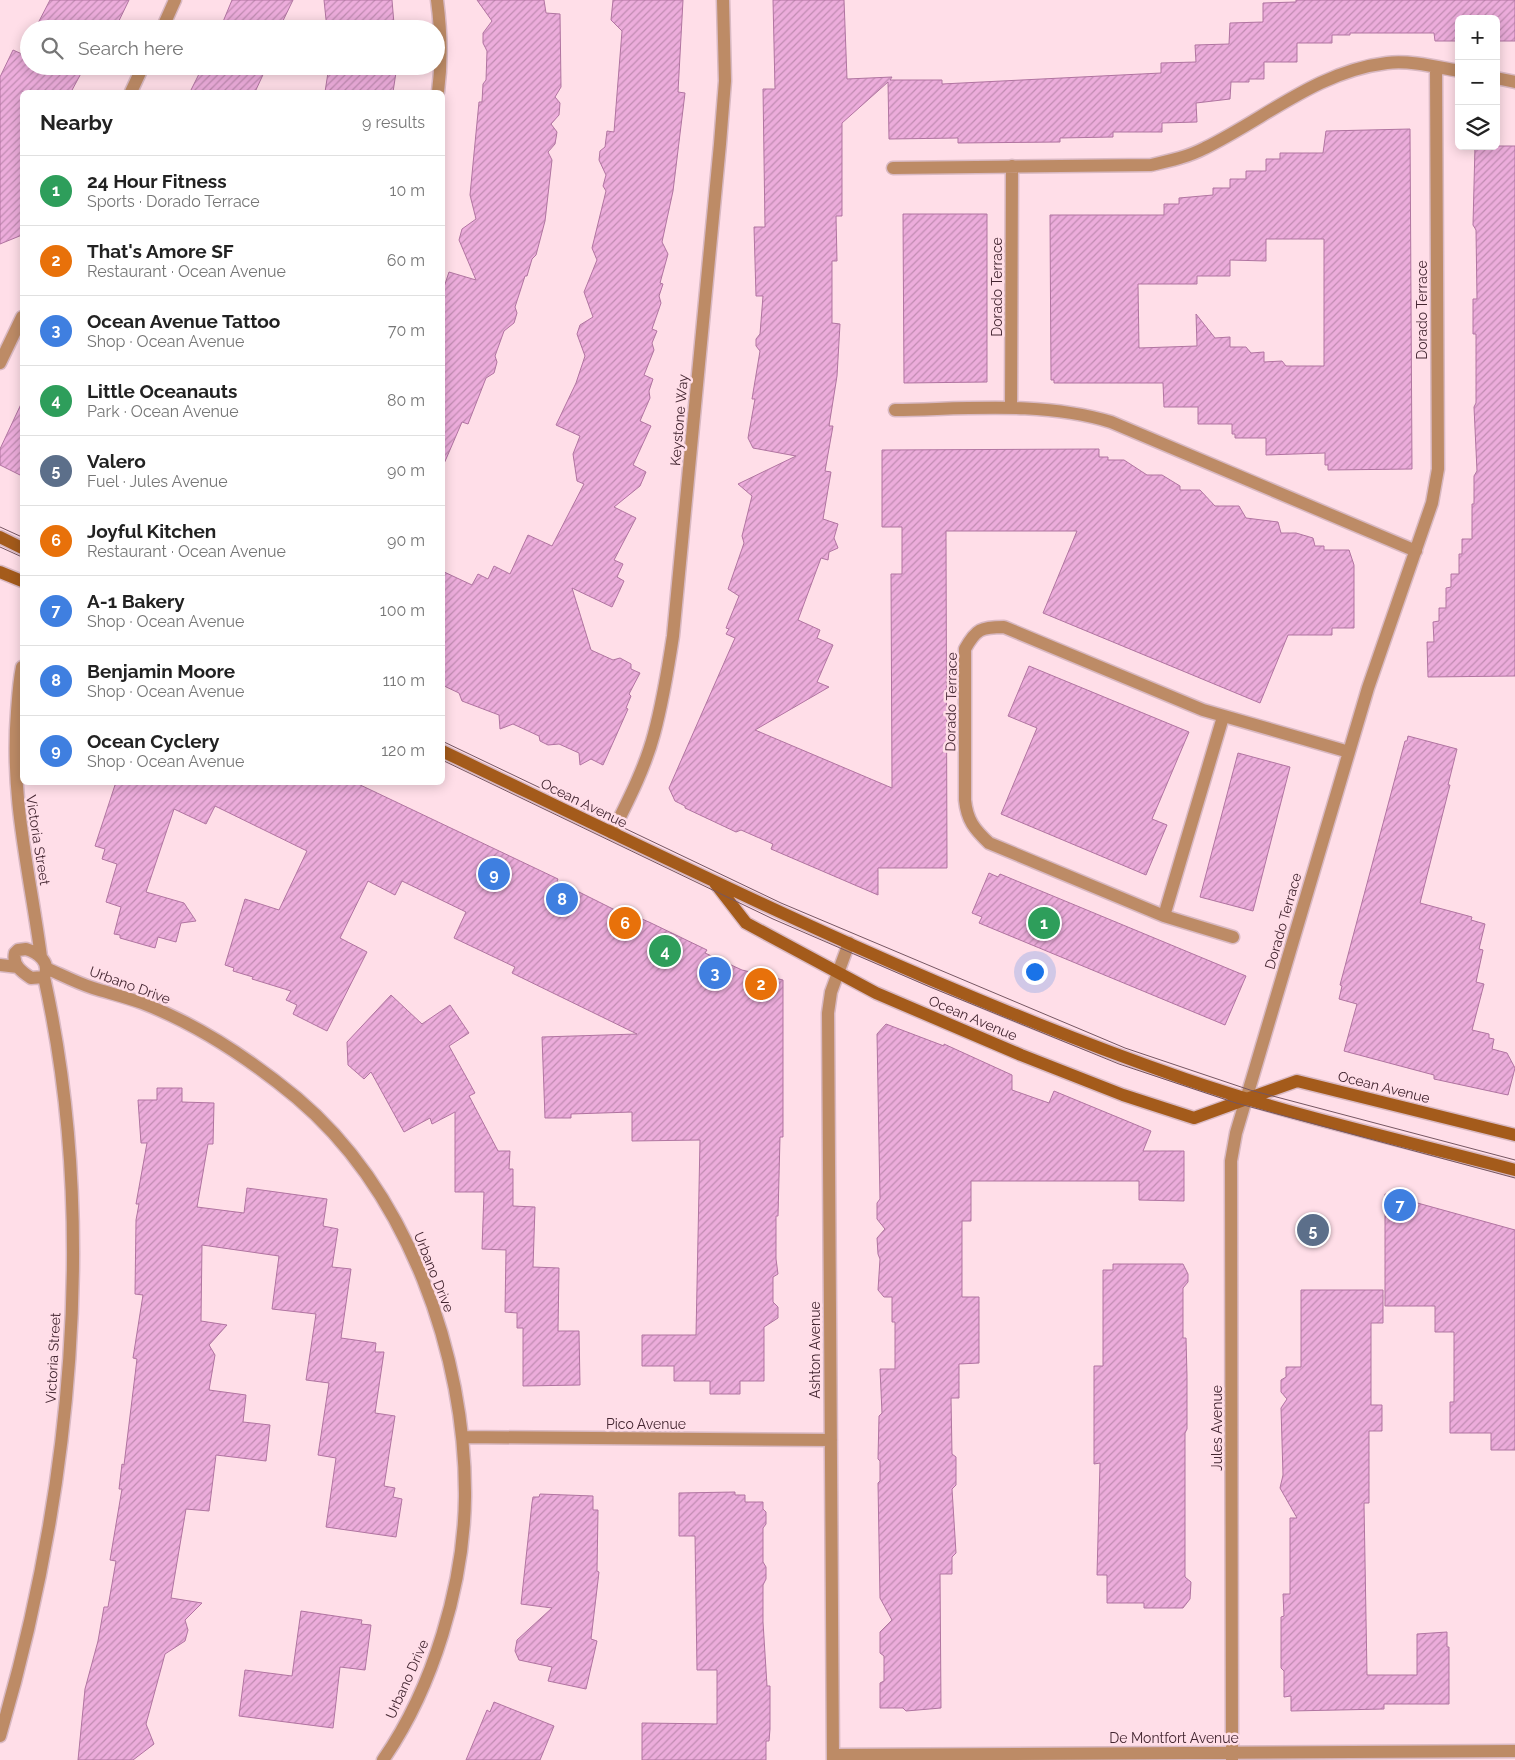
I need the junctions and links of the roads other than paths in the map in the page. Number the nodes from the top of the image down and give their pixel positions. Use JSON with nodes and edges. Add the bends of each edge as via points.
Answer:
{"nodes":[{"id":1,"x":175,"y":0,"type":"edge"},
{"id":2,"x":437,"y":0,"type":"edge"},
{"id":3,"x":723,"y":0,"type":"edge"},
{"id":4,"x":166,"y":20,"type":"edge"},
{"id":5,"x":440,"y":20,"type":"edge"},
{"id":6,"x":1436,"y":67,"type":"junction"},
{"id":7,"x":1455,"y":70,"type":"edge"},
{"id":8,"x":140,"y":75,"type":"edge"},
{"id":9,"x":440,"y":75,"type":"edge"},
{"id":10,"x":1500,"y":79,"type":"edge"},
{"id":11,"x":1515,"y":82,"type":"edge"},
{"id":12,"x":132,"y":90,"type":"edge"},
{"id":13,"x":438,"y":90,"type":"edge"},
{"id":14,"x":1012,"y":166,"type":"junction"},
{"id":15,"x":893,"y":168,"type":"dead end"},
{"id":16,"x":20,"y":321,"type":"edge"},
{"id":17,"x":0,"y":363,"type":"edge"},
{"id":18,"x":1011,"y":408,"type":"junction"},
{"id":19,"x":895,"y":410,"type":"dead end"},
{"id":20,"x":0,"y":537,"type":"edge"},
{"id":21,"x":20,"y":547,"type":"edge"},
{"id":22,"x":1416,"y":550,"type":"junction"},
{"id":23,"x":0,"y":572,"type":"edge"},
{"id":24,"x":20,"y":579,"type":"edge"},
{"id":25,"x":20,"y":687,"type":"edge"},
{"id":26,"x":1223,"y":717,"type":"junction"},
{"id":27,"x":445,"y":752,"type":"edge"},
{"id":28,"x":1349,"y":752,"type":"junction"},
{"id":29,"x":612,"y":833,"type":"junction"},
{"id":30,"x":713,"y":881,"type":"junction"},
{"id":31,"x":1164,"y":916,"type":"junction"},
{"id":32,"x":1233,"y":937,"type":"dead end"},
{"id":33,"x":849,"y":943,"type":"junction"},
{"id":34,"x":0,"y":965,"type":"edge"},
{"id":35,"x":18,"y":967,"type":"junction"},
{"id":36,"x":44,"y":968,"type":"junction"},
{"id":37,"x":838,"y":973,"type":"junction"},
{"id":38,"x":1247,"y":1099,"type":"junction"},
{"id":39,"x":1515,"y":1135,"type":"edge"},
{"id":40,"x":1515,"y":1170,"type":"edge"},
{"id":41,"x":462,"y":1438,"type":"junction"},
{"id":42,"x":831,"y":1440,"type":"junction"},
{"id":43,"x":0,"y":1736,"type":"edge"},
{"id":44,"x":1515,"y":1751,"type":"edge"},
{"id":45,"x":1232,"y":1756,"type":"edge"},
{"id":46,"x":833,"y":1758,"type":"edge"},
{"id":47,"x":383,"y":1760,"type":"edge"}],
"edges":[{"from":1,"to":4,"type":"street"},
{"from":2,"to":5,"type":"street"},
{"from":3,"to":29,"type":"street","name":"Keystone Way","via":[[724,80],[720,135],[673,636],[666,686],[654,735]]},
{"from":6,"to":7,"type":"street"},
{"from":6,"to":14,"type":"street","via":[[1389,62],[1352,69],[1312,86],[1204,149],[1151,165]]},
{"from":6,"to":22,"type":"street","name":"Dorado Terrace","via":[[1438,469],[1432,503]]},
{"from":8,"to":12,"type":"street"},
{"from":9,"to":13,"type":"street"},
{"from":10,"to":11,"type":"street"},
{"from":14,"to":15,"type":"street"},
{"from":14,"to":18,"type":"street","name":"Dorado Terrace"},
{"from":16,"to":17,"type":"street"},
{"from":18,"to":19,"type":"street"},
{"from":18,"to":22,"type":"street","via":[[1084,414],[1111,422]]},
{"from":20,"to":21,"type":"main road"},
{"from":22,"to":28,"type":"street","name":"Dorado Terrace"},
{"from":23,"to":24,"type":"main road"},
{"from":25,"to":36,"type":"street","name":"Victoria Street","via":[[14,747],[15,791]]},
{"from":26,"to":28,"type":"street","name":"Dorado Terrace"},
{"from":26,"to":31,"type":"street"},
{"from":26,"to":31,"type":"street","name":"Dorado Terrace","via":[[1004,627],[986,627],[973,635],[965,649],[965,800],[967,816],[974,829],[989,843]]},
{"from":27,"to":29,"type":"main road","name":"Ocean Avenue"},
{"from":28,"to":38,"type":"street","name":"Dorado Terrace"},
{"from":29,"to":30,"type":"main road","name":"Ocean Avenue"},
{"from":30,"to":33,"type":"main road","name":"Ocean Avenue"},
{"from":30,"to":37,"type":"main road","name":"Ocean Avenue","via":[[746,923]]},
{"from":31,"to":32,"type":"street","name":"Dorado Terrace"},
{"from":33,"to":37,"type":"street","name":"Ashton Avenue"},
{"from":33,"to":38,"type":"main road","name":"Ocean Avenue","via":[[1088,1042]]},
{"from":34,"to":35,"type":"street"},
{"from":35,"to":36,"type":"street","via":[[32,978]]},
{"from":35,"to":36,"type":"street","via":[[14,956],[18,950],[31,950]]},
{"from":36,"to":41,"type":"street","name":"Urbano Drive","via":[[142,1003],[192,1026],[245,1059],[298,1099],[341,1143],[404,1236],[423,1280],[453,1381]]},
{"from":36,"to":43,"type":"street","name":"Victoria Street","via":[[59,1047],[69,1151],[72,1245],[66,1404],[38,1587],[20,1670]]},
{"from":37,"to":38,"type":"main road","name":"Ocean Avenue","via":[[876,993],[1021,1055],[1123,1095],[1194,1118]]},
{"from":37,"to":42,"type":"street","name":"Ashton Avenue","via":[[828,1013]]},
{"from":38,"to":39,"type":"main road","name":"Ocean Avenue","via":[[1297,1081]]},
{"from":38,"to":40,"type":"main road","name":"Ocean Avenue"},
{"from":38,"to":45,"type":"street","name":"Jules Avenue","via":[[1231,1161]]},
{"from":41,"to":42,"type":"street","name":"Pico Avenue"},
{"from":41,"to":47,"type":"street","name":"Urbano Drive","via":[[465,1498],[459,1558],[446,1624],[424,1683]]},
{"from":42,"to":46,"type":"street","name":"Ashton Avenue"},
{"from":44,"to":45,"type":"street","name":"De Montfort Avenue"},
{"from":45,"to":46,"type":"street","name":"De Montfort Avenue"}]}
